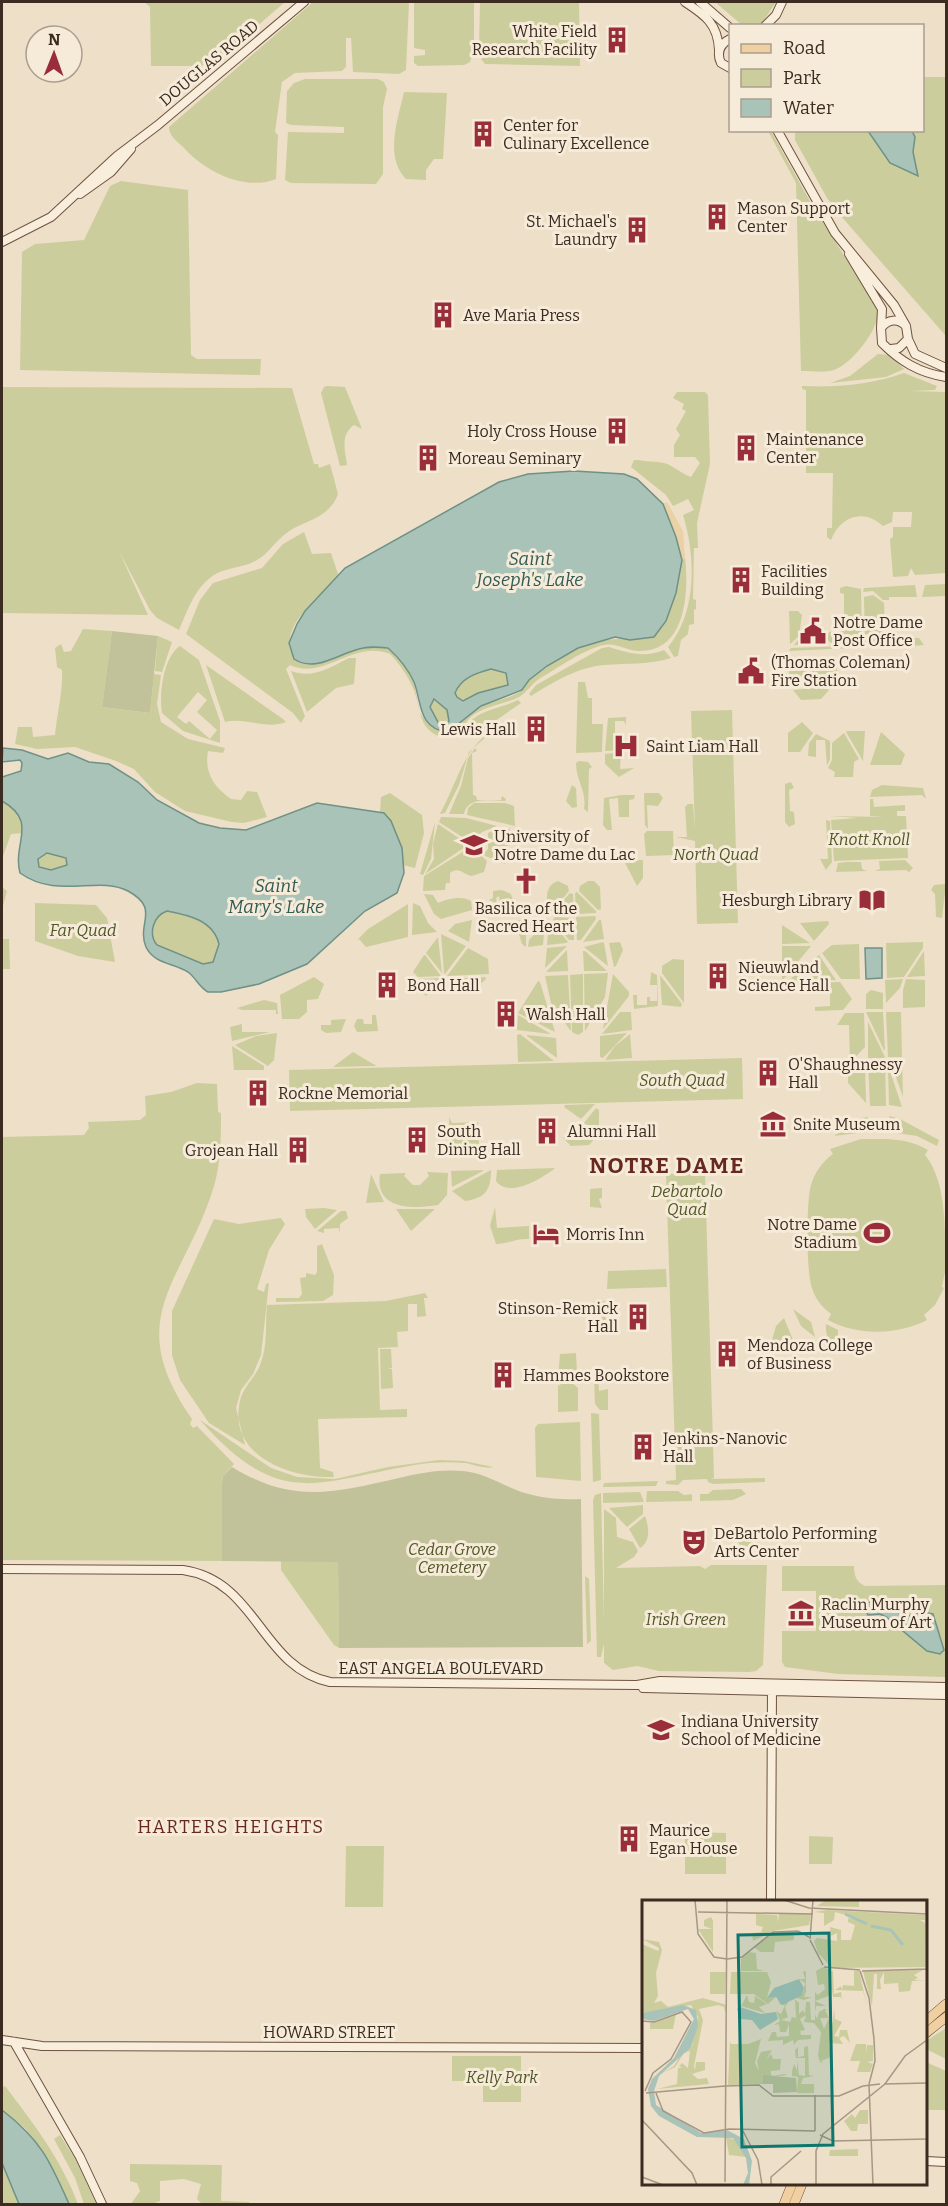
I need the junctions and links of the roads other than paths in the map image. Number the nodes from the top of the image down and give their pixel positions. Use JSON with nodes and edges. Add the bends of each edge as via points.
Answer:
{"nodes":[{"id":1,"x":304,"y":2,"type":"edge"},
{"id":2,"x":685,"y":2,"type":"edge"},
{"id":3,"x":700,"y":2,"type":"edge"},
{"id":4,"x":782,"y":2,"type":"edge"},
{"id":5,"x":776,"y":15,"type":"junction"},
{"id":6,"x":767,"y":24,"type":"edge"},
{"id":7,"x":776,"y":24,"type":"edge"},
{"id":8,"x":729,"y":27,"type":"edge"},
{"id":9,"x":729,"y":40,"type":"edge"},
{"id":10,"x":719,"y":50,"type":"junction"},
{"id":11,"x":727,"y":67,"type":"edge"},
{"id":12,"x":778,"y":132,"type":"edge"},
{"id":13,"x":2,"y":242,"type":"edge"},
{"id":14,"x":845,"y":246,"type":"junction"},
{"id":15,"x":906,"y":326,"type":"junction"},
{"id":16,"x":881,"y":328,"type":"junction"},
{"id":17,"x":908,"y":339,"type":"junction"},
{"id":18,"x":891,"y":349,"type":"junction"},
{"id":19,"x":946,"y":368,"type":"edge"},
{"id":20,"x":946,"y":377,"type":"edge"},
{"id":21,"x":2,"y":1569,"type":"edge"},
{"id":22,"x":772,"y":1687,"type":"junction"},
{"id":23,"x":946,"y":1687,"type":"edge"},
{"id":24,"x":946,"y":1695,"type":"edge"},
{"id":25,"x":771,"y":1900,"type":"edge"},
{"id":26,"x":946,"y":2004,"type":"edge"},
{"id":27,"x":946,"y":2017,"type":"edge"},
{"id":28,"x":927,"y":2020,"type":"edge"},
{"id":29,"x":927,"y":2032,"type":"edge"},
{"id":30,"x":2,"y":2040,"type":"edge"},
{"id":31,"x":14,"y":2042,"type":"junction"},
{"id":32,"x":642,"y":2048,"type":"edge"},
{"id":33,"x":927,"y":2161,"type":"edge"},
{"id":34,"x":946,"y":2162,"type":"edge"},
{"id":35,"x":792,"y":2185,"type":"edge"},
{"id":36,"x":802,"y":2185,"type":"edge"},
{"id":37,"x":102,"y":2205,"type":"edge"},
{"id":38,"x":784,"y":2205,"type":"edge"},
{"id":39,"x":794,"y":2205,"type":"edge"}],
"edges":[{"from":1,"to":13,"type":"street","name":"DOUGLAS ROAD","via":[[106,165],[77,195],[37,226]]},
{"from":2,"to":10,"type":"street","via":[[712,23]]},
{"from":3,"to":8,"type":"street"},
{"from":4,"to":5,"type":"street"},
{"from":5,"to":6,"type":"street"},
{"from":5,"to":7,"type":"street"},
{"from":9,"to":10,"type":"street"},
{"from":10,"to":11,"type":"street","via":[[719,59]]},
{"from":12,"to":14,"type":"street"},
{"from":14,"to":15,"type":"street","via":[[894,305]]},
{"from":14,"to":16,"type":"street","via":[[882,309]]},
{"from":15,"to":16,"type":"street","via":[[893,320]]},
{"from":15,"to":17,"type":"street"},
{"from":16,"to":18,"type":"street","via":[[880,339]]},
{"from":17,"to":18,"type":"street","via":[[899,348]]},
{"from":17,"to":19,"type":"street","via":[[915,354]]},
{"from":18,"to":20,"type":"street","via":[[918,370]]},
{"from":21,"to":22,"type":"street","name":"EAST ANGELA BOULEVARD","via":[[183,1570],[208,1576],[235,1594],[292,1666],[330,1682],[660,1681]]},
{"from":22,"to":23,"type":"street","name":"EAST ANGELA BOULEVARD"},
{"from":22,"to":24,"type":"street","name":"EAST ANGELA BOULEVARD"},
{"from":22,"to":25,"type":"street"},
{"from":26,"to":28,"type":"main road"},
{"from":27,"to":29,"type":"main road"},
{"from":30,"to":31,"type":"street","name":"HOWARD STREET"},
{"from":31,"to":32,"type":"street","name":"HOWARD STREET","via":[[42,2046]]},
{"from":31,"to":37,"type":"street","via":[[80,2157]]},
{"from":33,"to":34,"type":"street"},
{"from":35,"to":38,"type":"main road"},
{"from":36,"to":39,"type":"main road"}]}
